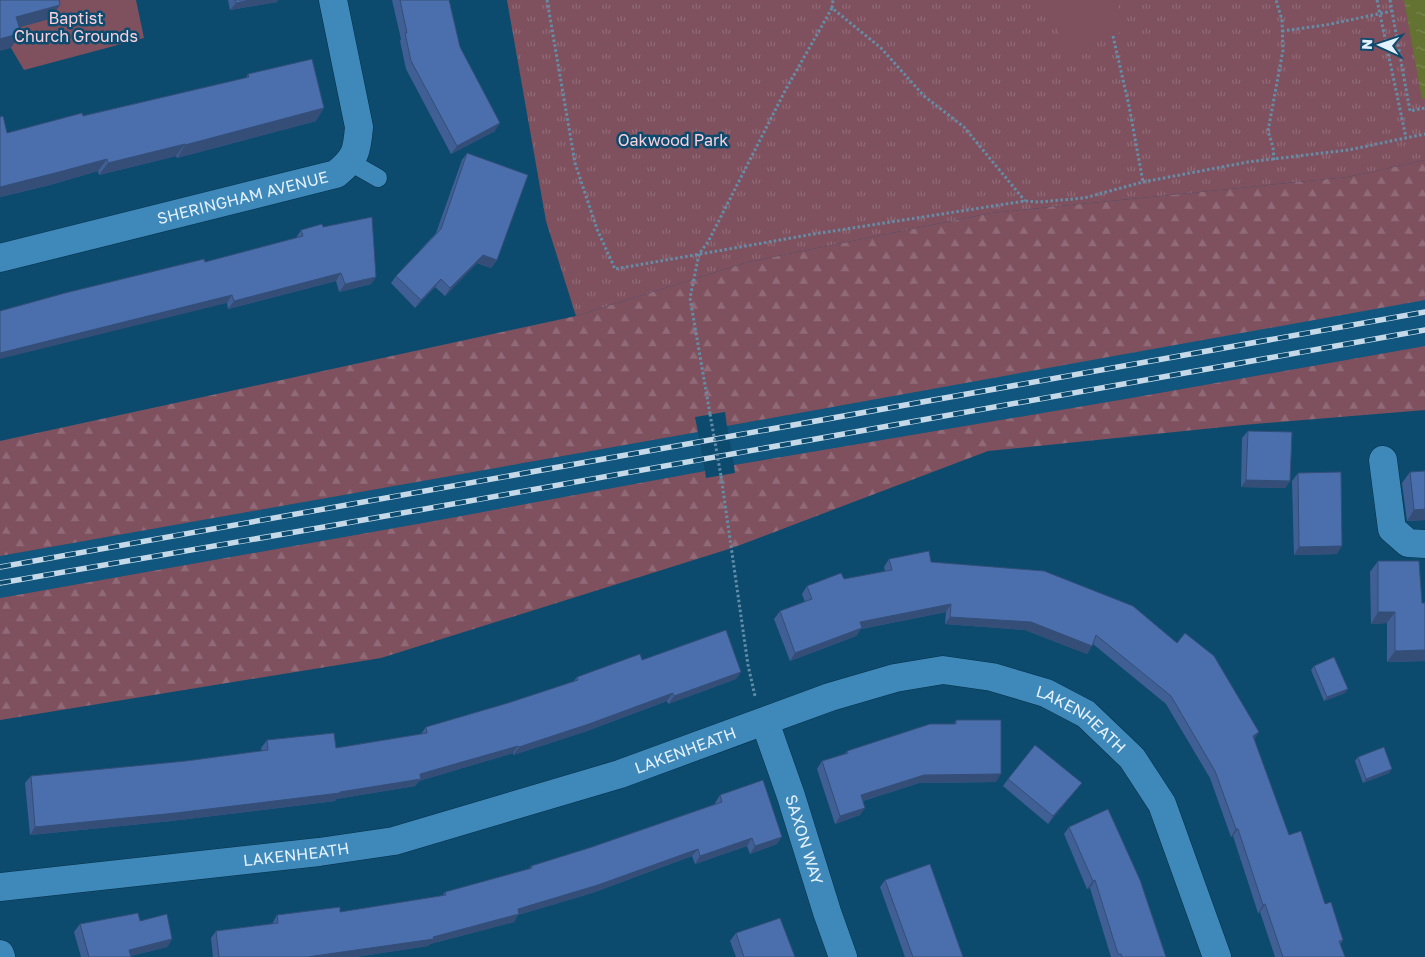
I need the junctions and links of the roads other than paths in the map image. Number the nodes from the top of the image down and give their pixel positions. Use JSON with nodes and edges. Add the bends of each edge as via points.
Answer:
{"nodes":[{"id":1,"x":333,"y":0,"type":"edge"},
{"id":2,"x":350,"y":162,"type":"junction"},
{"id":3,"x":378,"y":178,"type":"dead end"},
{"id":4,"x":0,"y":258,"type":"edge"},
{"id":5,"x":1382,"y":460,"type":"dead end"},
{"id":6,"x":1425,"y":544,"type":"edge"},
{"id":7,"x":764,"y":722,"type":"junction"},
{"id":8,"x":0,"y":887,"type":"edge"},
{"id":9,"x":843,"y":957,"type":"edge"},
{"id":10,"x":1217,"y":957,"type":"edge"}],
"edges":[{"from":1,"to":2,"type":"street","via":[[359,127],[358,142]]},
{"from":2,"to":3,"type":"lane"},
{"from":2,"to":4,"type":"street","name":"SHERINGHAM AVENUE","via":[[328,177]]},
{"from":5,"to":6,"type":"street","via":[[1392,529],[1408,543]]},
{"from":7,"to":8,"type":"street","name":"LAKENHEATH","via":[[620,774],[394,841]]},
{"from":7,"to":9,"type":"street","name":"SAXON WAY"},
{"from":7,"to":10,"type":"street","name":"LAKENHEATH","via":[[895,678],[943,670],[992,677],[1046,693],[1086,714],[1132,758],[1162,804]]}]}
